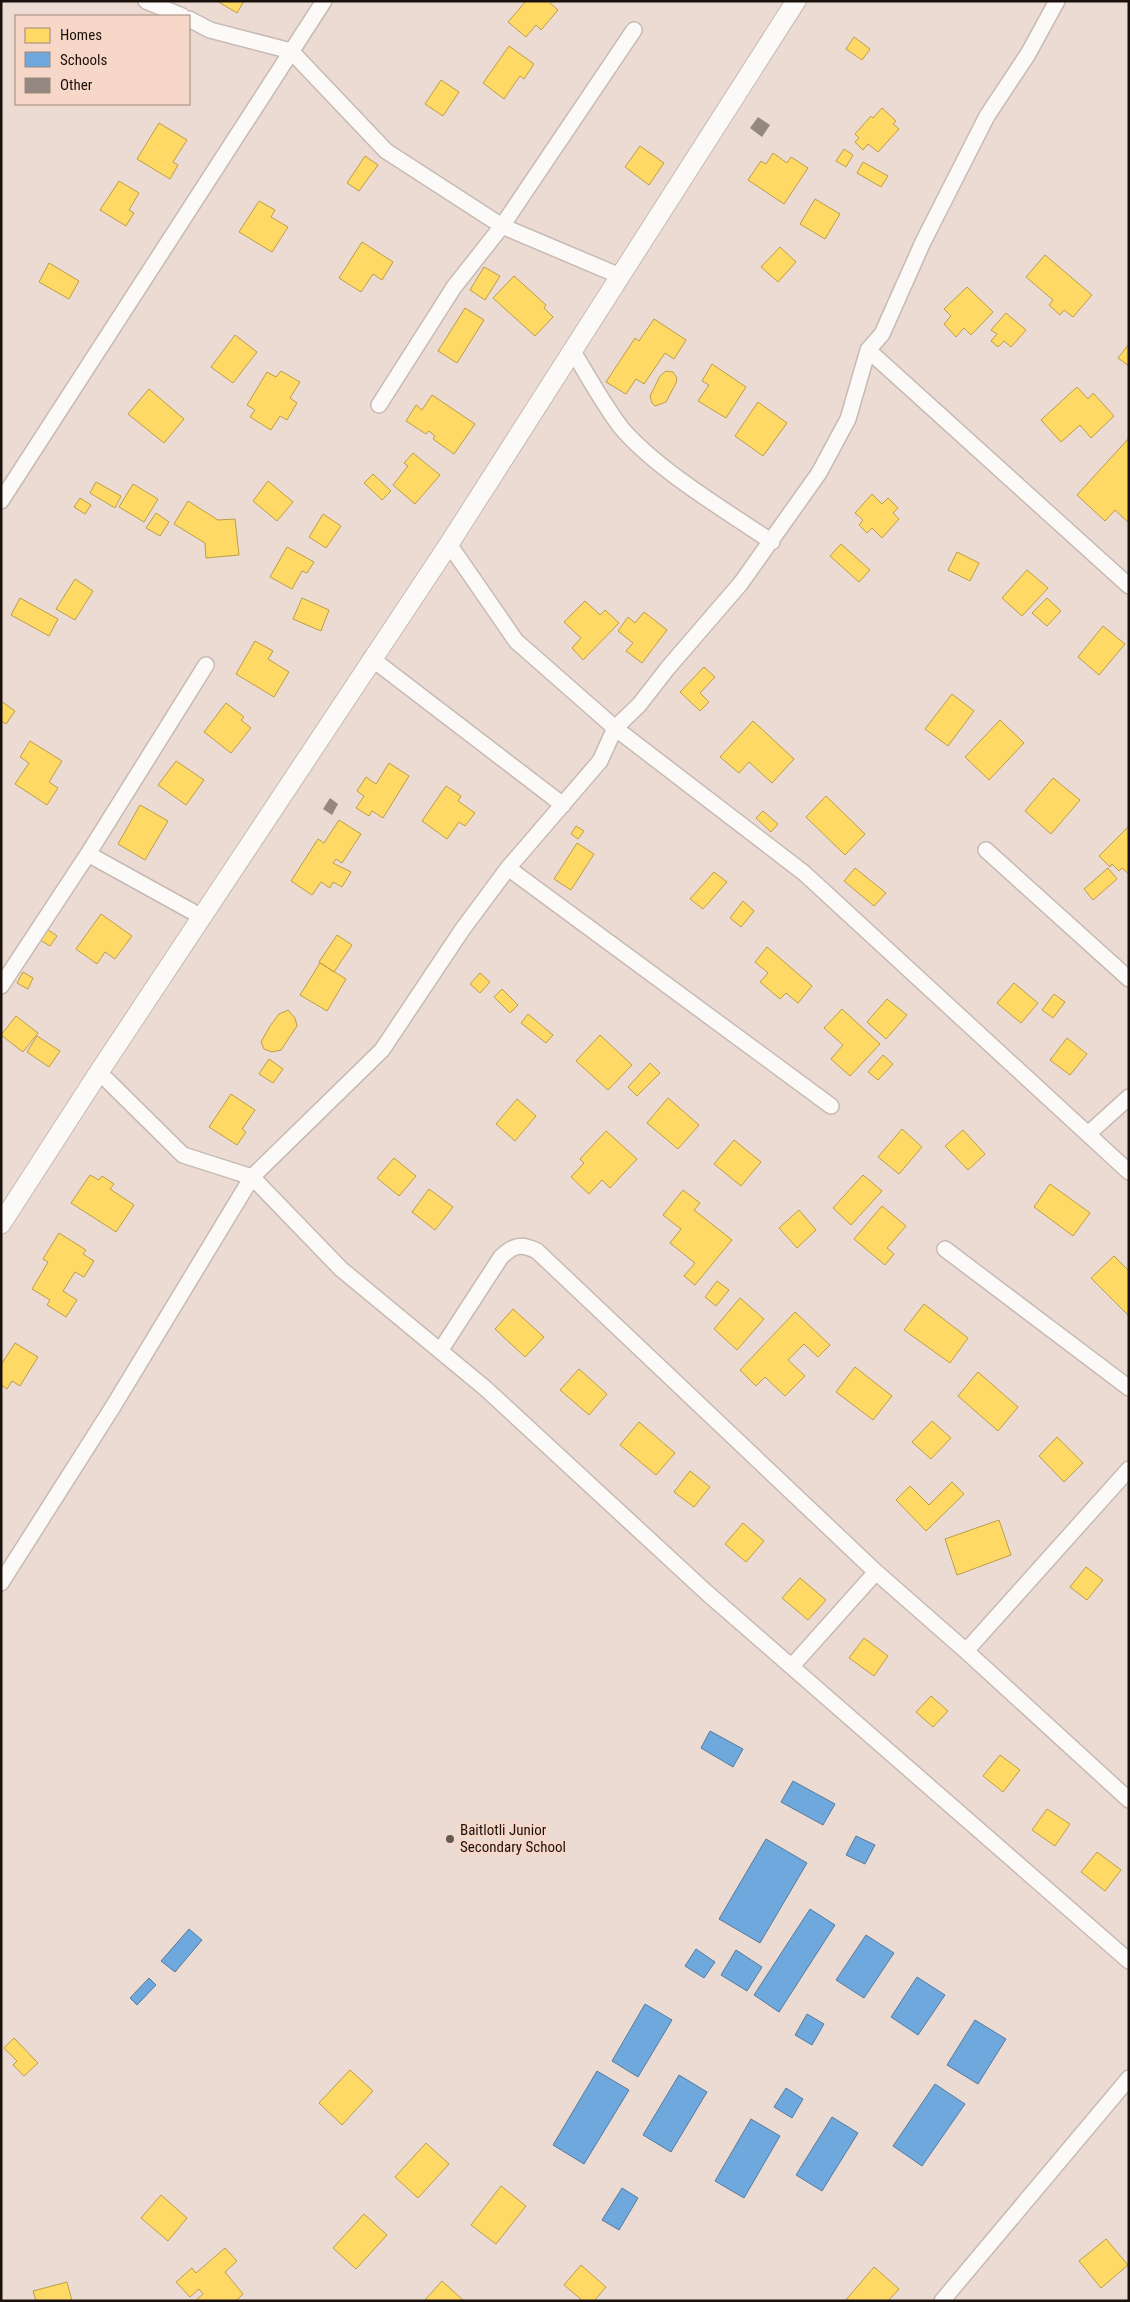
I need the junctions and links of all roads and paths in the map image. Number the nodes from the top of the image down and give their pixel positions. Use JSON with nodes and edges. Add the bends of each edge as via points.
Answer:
{"nodes":[{"id":1,"x":146,"y":1,"type":"edge"},
{"id":2,"x":324,"y":1,"type":"edge"},
{"id":3,"x":796,"y":1,"type":"edge"},
{"id":4,"x":1057,"y":1,"type":"edge"},
{"id":5,"x":180,"y":15,"type":"edge"},
{"id":6,"x":190,"y":20,"type":"edge"},
{"id":7,"x":634,"y":30,"type":"dead end"},
{"id":8,"x":291,"y":51,"type":"junction"},
{"id":9,"x":502,"y":226,"type":"junction"},
{"id":10,"x":620,"y":276,"type":"junction"},
{"id":11,"x":572,"y":350,"type":"junction"},
{"id":12,"x":868,"y":350,"type":"junction"},
{"id":13,"x":378,"y":405,"type":"dead end"},
{"id":14,"x":1,"y":501,"type":"edge"},
{"id":15,"x":772,"y":542,"type":"junction"},
{"id":16,"x":449,"y":544,"type":"junction"},
{"id":17,"x":1129,"y":586,"type":"edge"},
{"id":18,"x":372,"y":658,"type":"junction"},
{"id":19,"x":206,"y":665,"type":"dead end"},
{"id":20,"x":615,"y":728,"type":"junction"},
{"id":21,"x":563,"y":805,"type":"junction"},
{"id":22,"x":986,"y":850,"type":"dead end"},
{"id":23,"x":88,"y":854,"type":"junction"},
{"id":24,"x":508,"y":868,"type":"junction"},
{"id":25,"x":202,"y":917,"type":"junction"},
{"id":26,"x":1129,"y":979,"type":"edge"},
{"id":27,"x":1,"y":986,"type":"edge"},
{"id":28,"x":99,"y":1072,"type":"junction"},
{"id":29,"x":1129,"y":1097,"type":"edge"},
{"id":30,"x":831,"y":1106,"type":"dead end"},
{"id":31,"x":1088,"y":1134,"type":"junction"},
{"id":32,"x":1129,"y":1172,"type":"edge"},
{"id":33,"x":252,"y":1177,"type":"junction"},
{"id":34,"x":1,"y":1224,"type":"edge"},
{"id":35,"x":945,"y":1249,"type":"dead end"},
{"id":36,"x":440,"y":1351,"type":"junction"},
{"id":37,"x":1129,"y":1388,"type":"edge"},
{"id":38,"x":1129,"y":1469,"type":"edge"},
{"id":39,"x":876,"y":1572,"type":"junction"},
{"id":40,"x":1,"y":1583,"type":"edge"},
{"id":41,"x":966,"y":1651,"type":"junction"},
{"id":42,"x":792,"y":1666,"type":"junction"},
{"id":43,"x":1129,"y":1800,"type":"edge"},
{"id":44,"x":1129,"y":1962,"type":"edge"},
{"id":45,"x":1129,"y":2078,"type":"edge"},
{"id":46,"x":942,"y":2301,"type":"edge"}],
"edges":[{"from":1,"to":5,"type":"street"},
{"from":2,"to":8,"type":"street"},
{"from":3,"to":10,"type":"street"},
{"from":4,"to":12,"type":"street","via":[[1028,54],[987,116],[923,242],[882,334]]},
{"from":6,"to":8,"type":"street","via":[[210,30]]},
{"from":7,"to":9,"type":"street"},
{"from":8,"to":9,"type":"street","via":[[386,151]]},
{"from":8,"to":14,"type":"street"},
{"from":9,"to":10,"type":"street"},
{"from":9,"to":13,"type":"street","via":[[454,287]]},
{"from":10,"to":11,"type":"street"},
{"from":11,"to":15,"type":"street","via":[[623,430],[633,440],[692,488]]},
{"from":11,"to":16,"type":"street"},
{"from":12,"to":15,"type":"street","via":[[848,419],[819,473]]},
{"from":12,"to":17,"type":"street"},
{"from":15,"to":20,"type":"street","via":[[639,705]]},
{"from":16,"to":18,"type":"street"},
{"from":16,"to":20,"type":"street","via":[[516,641]]},
{"from":18,"to":21,"type":"street"},
{"from":18,"to":25,"type":"street"},
{"from":19,"to":23,"type":"street"},
{"from":20,"to":21,"type":"street","via":[[600,761]]},
{"from":20,"to":31,"type":"street","via":[[804,873]]},
{"from":21,"to":24,"type":"street"},
{"from":22,"to":26,"type":"street"},
{"from":23,"to":25,"type":"street"},
{"from":23,"to":27,"type":"street"},
{"from":24,"to":30,"type":"street"},
{"from":24,"to":33,"type":"street","via":[[462,930],[382,1050]]},
{"from":25,"to":28,"type":"street"},
{"from":28,"to":33,"type":"street","via":[[183,1155]]},
{"from":28,"to":34,"type":"street"},
{"from":29,"to":31,"type":"street"},
{"from":31,"to":32,"type":"street"},
{"from":33,"to":36,"type":"street","via":[[341,1268]]},
{"from":33,"to":40,"type":"street","via":[[114,1405]]},
{"from":35,"to":37,"type":"street"},
{"from":36,"to":39,"type":"street","via":[[500,1257],[511,1248],[526,1245],[537,1251]]},
{"from":36,"to":42,"type":"street"},
{"from":38,"to":41,"type":"street"},
{"from":39,"to":41,"type":"street"},
{"from":39,"to":42,"type":"street"},
{"from":41,"to":43,"type":"street"},
{"from":42,"to":44,"type":"street"},
{"from":45,"to":46,"type":"street"}]}
